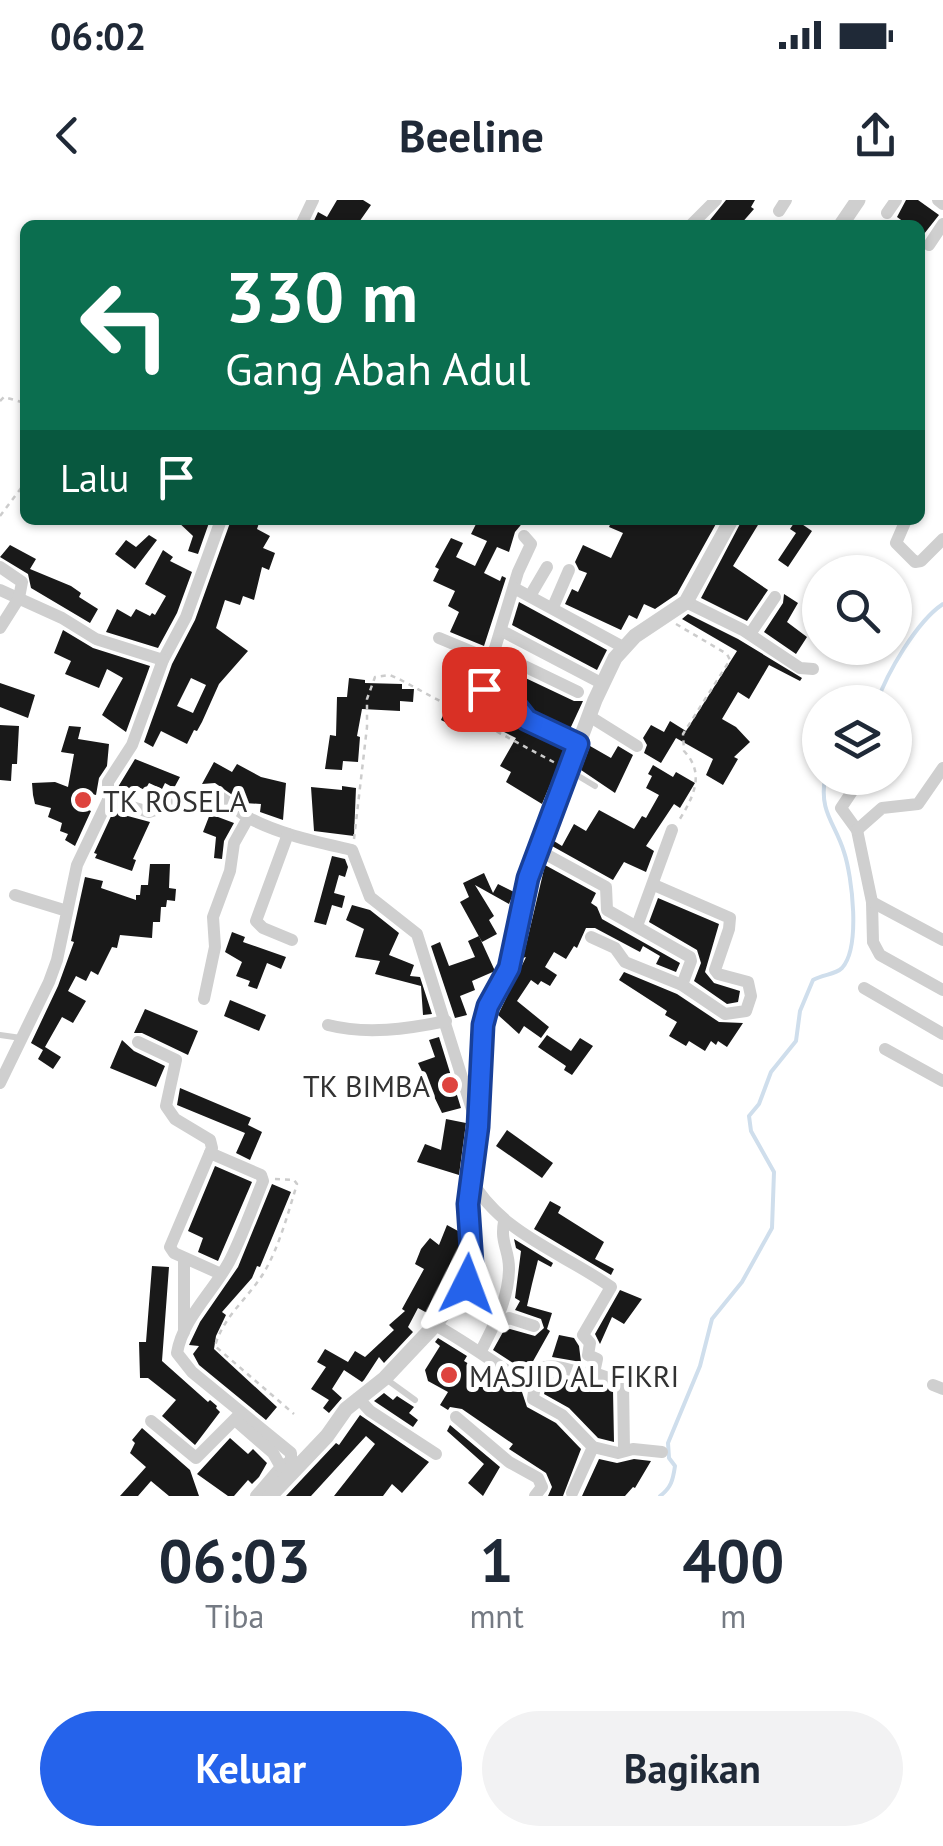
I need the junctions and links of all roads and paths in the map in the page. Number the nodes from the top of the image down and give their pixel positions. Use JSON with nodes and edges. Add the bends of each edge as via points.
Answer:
{"nodes":[{"id":1,"x":716,"y":200,"type":"edge"},
{"id":2,"x":896,"y":200,"type":"edge"},
{"id":3,"x":887,"y":213,"type":"dead end"},
{"id":4,"x":696,"y":220,"type":"edge"},
{"id":5,"x":943,"y":224,"type":"edge"},
{"id":6,"x":929,"y":245,"type":"dead end"},
{"id":7,"x":20,"y":490,"type":"edge"},
{"id":8,"x":0,"y":516,"type":"edge"},
{"id":9,"x":217,"y":525,"type":"edge"},
{"id":10,"x":727,"y":525,"type":"edge"},
{"id":11,"x":904,"y":525,"type":"edge"},
{"id":12,"x":524,"y":536,"type":"dead end"},
{"id":13,"x":943,"y":539,"type":"edge"},
{"id":14,"x":0,"y":567,"type":"edge"},
{"id":15,"x":546,"y":567,"type":"dead end"},
{"id":16,"x":569,"y":570,"type":"dead end"},
{"id":17,"x":514,"y":588,"type":"junction"},
{"id":18,"x":0,"y":590,"type":"edge"},
{"id":19,"x":530,"y":596,"type":"junction"},
{"id":20,"x":775,"y":597,"type":"dead end"},
{"id":21,"x":19,"y":598,"type":"junction"},
{"id":22,"x":686,"y":602,"type":"junction"},
{"id":23,"x":553,"y":607,"type":"junction"},
{"id":24,"x":674,"y":623,"type":"dead end"},
{"id":25,"x":0,"y":628,"type":"edge"},
{"id":26,"x":502,"y":630,"type":"junction"},
{"id":27,"x":750,"y":634,"type":"junction"},
{"id":28,"x":439,"y":638,"type":"dead end"},
{"id":29,"x":623,"y":647,"type":"junction"},
{"id":30,"x":493,"y":656,"type":"junction"},
{"id":31,"x":164,"y":660,"type":"junction"},
{"id":32,"x":813,"y":669,"type":"dead end"},
{"id":33,"x":603,"y":684,"type":"junction"},
{"id":34,"x":578,"y":692,"type":"dead end"},
{"id":35,"x":589,"y":716,"type":"junction"},
{"id":36,"x":578,"y":744,"type":"junction"},
{"id":37,"x":638,"y":746,"type":"dead end"},
{"id":38,"x":943,"y":768,"type":"edge"},
{"id":39,"x":568,"y":770,"type":"junction"},
{"id":40,"x":594,"y":786,"type":"dead end"},
{"id":41,"x":849,"y":795,"type":"edge"},
{"id":42,"x":108,"y":800,"type":"junction"},
{"id":43,"x":248,"y":818,"type":"junction"},
{"id":44,"x":672,"y":830,"type":"joint"},
{"id":45,"x":857,"y":830,"type":"junction"},
{"id":46,"x":288,"y":834,"type":"junction"},
{"id":47,"x":352,"y":850,"type":"junction"},
{"id":48,"x":538,"y":850,"type":"junction"},
{"id":49,"x":654,"y":885,"type":"junction"},
{"id":50,"x":16,"y":895,"type":"dead end"},
{"id":51,"x":872,"y":902,"type":"junction"},
{"id":52,"x":67,"y":911,"type":"junction"},
{"id":53,"x":638,"y":926,"type":"junction"},
{"id":54,"x":591,"y":937,"type":"dead end"},
{"id":55,"x":292,"y":940,"type":"dead end"},
{"id":56,"x":943,"y":940,"type":"edge"},
{"id":57,"x":682,"y":985,"type":"junction"},
{"id":58,"x":864,"y":988,"type":"dead end"},
{"id":59,"x":943,"y":990,"type":"edge"},
{"id":60,"x":204,"y":999,"type":"dead end"},
{"id":61,"x":446,"y":1021,"type":"junction"},
{"id":62,"x":328,"y":1024,"type":"dead end"},
{"id":63,"x":943,"y":1034,"type":"edge"},
{"id":64,"x":0,"y":1036,"type":"edge"},
{"id":65,"x":21,"y":1038,"type":"junction"},
{"id":66,"x":138,"y":1042,"type":"dead end"},
{"id":67,"x":885,"y":1049,"type":"dead end"},
{"id":68,"x":943,"y":1081,"type":"edge"},
{"id":69,"x":0,"y":1083,"type":"edge"},
{"id":70,"x":478,"y":1127,"type":"junction"},
{"id":71,"x":210,"y":1153,"type":"junction"},
{"id":72,"x":263,"y":1178,"type":"junction"},
{"id":73,"x":470,"y":1178,"type":"junction"},
{"id":74,"x":504,"y":1222,"type":"junction"},
{"id":75,"x":184,"y":1258,"type":"junction"},
{"id":76,"x":221,"y":1274,"type":"junction"},
{"id":77,"x":496,"y":1321,"type":"junction"},
{"id":78,"x":435,"y":1325,"type":"junction"},
{"id":79,"x":534,"y":1326,"type":"dead end"},
{"id":80,"x":184,"y":1334,"type":"junction"},
{"id":81,"x":481,"y":1351,"type":"junction"},
{"id":82,"x":594,"y":1373,"type":"junction"},
{"id":83,"x":384,"y":1378,"type":"junction"},
{"id":84,"x":534,"y":1388,"type":"junction"},
{"id":85,"x":358,"y":1398,"type":"junction"},
{"id":86,"x":415,"y":1400,"type":"dead end"},
{"id":87,"x":294,"y":1414,"type":"dead end"},
{"id":88,"x":238,"y":1416,"type":"junction"},
{"id":89,"x":456,"y":1417,"type":"dead end"},
{"id":90,"x":151,"y":1421,"type":"dead end"},
{"id":91,"x":593,"y":1446,"type":"junction"},
{"id":92,"x":624,"y":1450,"type":"junction"},
{"id":93,"x":662,"y":1452,"type":"dead end"},
{"id":94,"x":436,"y":1454,"type":"dead end"},
{"id":95,"x":573,"y":1495,"type":"edge"},
{"id":96,"x":256,"y":1496,"type":"edge"},
{"id":97,"x":270,"y":1496,"type":"edge"},
{"id":98,"x":536,"y":1496,"type":"edge"}],
"edges":[{"from":1,"to":4,"type":"street"},
{"from":2,"to":3,"type":"street"},
{"from":5,"to":6,"type":"street"},
{"from":7,"to":8,"type":"path"},
{"from":9,"to":31,"type":"street"},
{"from":10,"to":22,"type":"street"},
{"from":11,"to":13,"type":"street","via":[[896,544],[915,562]]},
{"from":12,"to":17,"type":"street","via":[[531,544]]},
{"from":14,"to":21,"type":"street","via":[[21,578]]},
{"from":15,"to":19,"type":"street"},
{"from":16,"to":23,"type":"street"},
{"from":17,"to":19,"type":"street"},
{"from":17,"to":26,"type":"street"},
{"from":18,"to":21,"type":"street"},
{"from":19,"to":23,"type":"street"},
{"from":20,"to":27,"type":"street"},
{"from":21,"to":25,"type":"street"},
{"from":21,"to":31,"type":"street","via":[[96,639]]},
{"from":22,"to":27,"type":"street"},
{"from":22,"to":29,"type":"street"},
{"from":23,"to":29,"type":"street"},
{"from":24,"to":44,"type":"path","via":[[730,660],[683,734],[697,780]]},
{"from":26,"to":30,"type":"street"},
{"from":26,"to":33,"type":"street"},
{"from":27,"to":32,"type":"street","via":[[800,668]]},
{"from":28,"to":30,"type":"street"},
{"from":29,"to":33,"type":"street"},
{"from":30,"to":34,"type":"street"},
{"from":30,"to":36,"type":"street","via":[[484,689],[527,720]]},
{"from":31,"to":42,"type":"street","via":[[132,745],[108,782]]},
{"from":33,"to":35,"type":"street"},
{"from":35,"to":36,"type":"street"},
{"from":35,"to":37,"type":"street"},
{"from":36,"to":39,"type":"street"},
{"from":38,"to":45,"type":"street","via":[[918,804],[882,808]]},
{"from":39,"to":40,"type":"lane"},
{"from":39,"to":47,"type":"path","via":[[390,675],[375,677],[366,699]]},
{"from":39,"to":48,"type":"street"},
{"from":41,"to":45,"type":"street","via":[[841,808]]},
{"from":42,"to":43,"type":"street","via":[[149,812],[211,792]]},
{"from":42,"to":52,"type":"street","via":[[78,865]]},
{"from":43,"to":46,"type":"street"},
{"from":43,"to":60,"type":"street","via":[[234,842],[213,917],[215,946]]},
{"from":44,"to":49,"type":"street"},
{"from":45,"to":51,"type":"street"},
{"from":46,"to":47,"type":"street"},
{"from":46,"to":55,"type":"street","via":[[256,921]]},
{"from":47,"to":61,"type":"street","via":[[370,897],[417,934]]},
{"from":48,"to":53,"type":"street","via":[[606,887],[608,910]]},
{"from":48,"to":70,"type":"street","via":[[509,968],[483,1025]]},
{"from":49,"to":53,"type":"street"},
{"from":49,"to":57,"type":"street","via":[[730,918],[715,970],[748,982],[748,1007],[725,1014]]},
{"from":50,"to":52,"type":"street"},
{"from":51,"to":56,"type":"street"},
{"from":51,"to":59,"type":"street","via":[[872,942],[880,955]]},
{"from":52,"to":65,"type":"street","via":[[49,982]]},
{"from":53,"to":57,"type":"street","via":[[690,957]]},
{"from":54,"to":57,"type":"street","via":[[615,948],[625,962]]},
{"from":58,"to":63,"type":"street"},
{"from":61,"to":62,"type":"street","via":[[355,1032]]},
{"from":61,"to":70,"type":"street"},
{"from":64,"to":65,"type":"lane"},
{"from":65,"to":69,"type":"street"},
{"from":66,"to":71,"type":"street","via":[[176,1060],[166,1106],[210,1140]]},
{"from":67,"to":68,"type":"street"},
{"from":70,"to":73,"type":"street"},
{"from":71,"to":72,"type":"street"},
{"from":71,"to":75,"type":"street","via":[[170,1242]]},
{"from":72,"to":76,"type":"street"},
{"from":72,"to":87,"type":"path","via":[[297,1184],[264,1272],[215,1346]]},
{"from":73,"to":74,"type":"street"},
{"from":73,"to":78,"type":"street","via":[[471,1273]]},
{"from":74,"to":77,"type":"street","via":[[508,1280]]},
{"from":74,"to":82,"type":"street","via":[[611,1286],[583,1334],[588,1355],[597,1358]]},
{"from":75,"to":76,"type":"street"},
{"from":75,"to":80,"type":"street"},
{"from":76,"to":80,"type":"street"},
{"from":77,"to":79,"type":"street"},
{"from":77,"to":81,"type":"street"},
{"from":78,"to":81,"type":"street"},
{"from":78,"to":83,"type":"street"},
{"from":80,"to":88,"type":"street","via":[[181,1360]]},
{"from":81,"to":84,"type":"street","via":[[492,1365]]},
{"from":82,"to":84,"type":"street","via":[[542,1366]]},
{"from":82,"to":92,"type":"street","via":[[622,1381]]},
{"from":83,"to":85,"type":"street"},
{"from":83,"to":86,"type":"lane"},
{"from":84,"to":91,"type":"street","via":[[534,1399]]},
{"from":85,"to":94,"type":"street"},
{"from":85,"to":97,"type":"street"},
{"from":88,"to":90,"type":"street","via":[[196,1458]]},
{"from":88,"to":96,"type":"street","via":[[278,1455]]},
{"from":89,"to":98,"type":"street","via":[[538,1478]]},
{"from":91,"to":92,"type":"street"},
{"from":91,"to":95,"type":"street"},
{"from":92,"to":93,"type":"street"}]}
